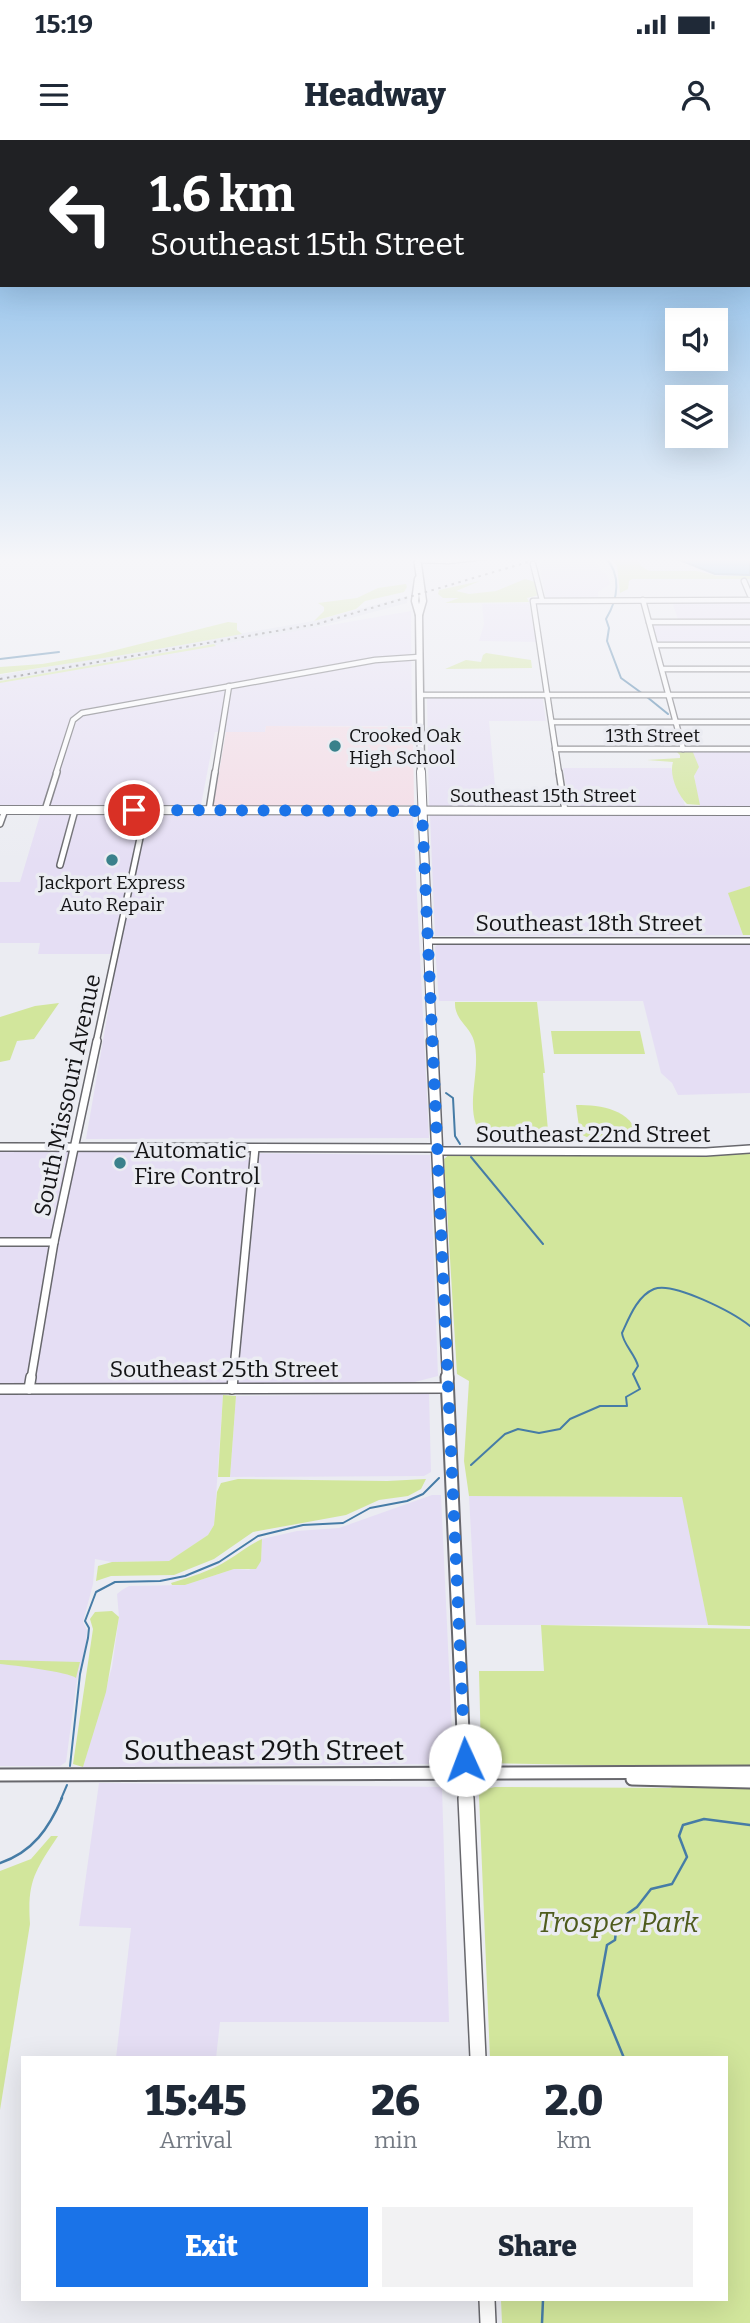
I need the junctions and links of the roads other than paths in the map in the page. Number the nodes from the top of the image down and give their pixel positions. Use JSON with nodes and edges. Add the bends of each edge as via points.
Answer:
{"nodes":[{"id":1,"x":392,"y":659,"type":"edge"},
{"id":2,"x":419,"y":659,"type":"edge"},
{"id":3,"x":543,"y":659,"type":"edge"},
{"id":4,"x":659,"y":659,"type":"edge"},
{"id":5,"x":662,"y":669,"type":"junction"},
{"id":6,"x":750,"y":669,"type":"edge"},
{"id":7,"x":229,"y":686,"type":"junction"},
{"id":8,"x":549,"y":694,"type":"junction"},
{"id":9,"x":420,"y":695,"type":"junction"},
{"id":10,"x":669,"y":695,"type":"junction"},
{"id":11,"x":750,"y":695,"type":"edge"},
{"id":12,"x":552,"y":722,"type":"junction"},
{"id":13,"x":676,"y":722,"type":"junction"},
{"id":14,"x":750,"y":722,"type":"edge"},
{"id":15,"x":555,"y":749,"type":"junction"},
{"id":16,"x":683,"y":749,"type":"junction"},
{"id":17,"x":750,"y":749,"type":"edge"},
{"id":18,"x":2,"y":810,"type":"edge"},
{"id":19,"x":45,"y":810,"type":"junction"},
{"id":20,"x":75,"y":810,"type":"junction"},
{"id":21,"x":146,"y":810,"type":"junction"},
{"id":22,"x":209,"y":810,"type":"junction"},
{"id":23,"x":422,"y":811,"type":"junction"},
{"id":24,"x":565,"y":811,"type":"junction"},
{"id":25,"x":750,"y":811,"type":"edge"},
{"id":26,"x":0,"y":824,"type":"edge"},
{"id":27,"x":60,"y":865,"type":"dead end"},
{"id":28,"x":427,"y":941,"type":"junction"},
{"id":29,"x":750,"y":941,"type":"edge"},
{"id":30,"x":0,"y":1147,"type":"edge"},
{"id":31,"x":76,"y":1147,"type":"junction"},
{"id":32,"x":255,"y":1148,"type":"junction"},
{"id":33,"x":437,"y":1149,"type":"junction"},
{"id":34,"x":750,"y":1149,"type":"edge"},
{"id":35,"x":0,"y":1242,"type":"edge"},
{"id":36,"x":54,"y":1242,"type":"junction"},
{"id":37,"x":448,"y":1388,"type":"junction"},
{"id":38,"x":0,"y":1389,"type":"edge"},
{"id":39,"x":29,"y":1389,"type":"junction"},
{"id":40,"x":232,"y":1389,"type":"junction"},
{"id":41,"x":750,"y":1772,"type":"edge"},
{"id":42,"x":465,"y":1774,"type":"junction"},
{"id":43,"x":527,"y":1774,"type":"junction"},
{"id":44,"x":0,"y":1775,"type":"edge"},
{"id":45,"x":750,"y":1782,"type":"edge"},
{"id":46,"x":478,"y":2056,"type":"edge"},
{"id":47,"x":487,"y":2301,"type":"edge"},
{"id":48,"x":488,"y":2323,"type":"edge"}],
"edges":[{"from":1,"to":7,"type":"street"},
{"from":2,"to":9,"type":"main road"},
{"from":3,"to":8,"type":"street"},
{"from":4,"to":5,"type":"street"},
{"from":5,"to":6,"type":"street"},
{"from":5,"to":10,"type":"street"},
{"from":7,"to":19,"type":"street","via":[[78,715]]},
{"from":7,"to":22,"type":"street"},
{"from":8,"to":9,"type":"street"},
{"from":8,"to":10,"type":"street"},
{"from":8,"to":12,"type":"street"},
{"from":9,"to":23,"type":"main road"},
{"from":10,"to":11,"type":"street"},
{"from":10,"to":13,"type":"street"},
{"from":12,"to":13,"type":"street"},
{"from":12,"to":15,"type":"street"},
{"from":13,"to":14,"type":"street"},
{"from":13,"to":16,"type":"street"},
{"from":15,"to":16,"type":"street","name":"13th Street"},
{"from":15,"to":24,"type":"street"},
{"from":16,"to":17,"type":"street","name":"13th Street"},
{"from":18,"to":19,"type":"main road","name":"Southeast 15th Street"},
{"from":18,"to":26,"type":"street"},
{"from":19,"to":20,"type":"main road","name":"Southeast 15th Street"},
{"from":20,"to":21,"type":"main road","name":"Southeast 15th Street"},
{"from":20,"to":27,"type":"street"},
{"from":21,"to":22,"type":"main road","name":"Southeast 15th Street"},
{"from":21,"to":31,"type":"street","name":"South Missouri Avenue"},
{"from":22,"to":23,"type":"main road","name":"Southeast 15th Street"},
{"from":23,"to":24,"type":"main road","name":"Southeast 15th Street"},
{"from":23,"to":28,"type":"main road"},
{"from":24,"to":25,"type":"main road","name":"Southeast 15th Street"},
{"from":28,"to":29,"type":"street","name":"Southeast 18th Street"},
{"from":28,"to":33,"type":"main road"},
{"from":30,"to":31,"type":"street","name":"Southeast 22nd Street"},
{"from":31,"to":32,"type":"street","name":"Southeast 22nd Street"},
{"from":31,"to":36,"type":"street","name":"South Missouri Avenue"},
{"from":32,"to":33,"type":"street","name":"Southeast 22nd Street"},
{"from":32,"to":40,"type":"street"},
{"from":33,"to":34,"type":"street","name":"Southeast 22nd Street"},
{"from":33,"to":37,"type":"main road"},
{"from":35,"to":36,"type":"street"},
{"from":36,"to":39,"type":"street","name":"South Missouri Avenue"},
{"from":37,"to":40,"type":"street","name":"Southeast 25th Street"},
{"from":37,"to":42,"type":"main road"},
{"from":38,"to":39,"type":"street","name":"Southeast 25th Street"},
{"from":39,"to":40,"type":"street","name":"Southeast 25th Street"},
{"from":41,"to":43,"type":"main road","name":"Southeast 29th Street"},
{"from":42,"to":43,"type":"main road","name":"Southeast 29th Street"},
{"from":42,"to":44,"type":"main road","name":"Southeast 29th Street"},
{"from":42,"to":46,"type":"main road"},
{"from":43,"to":45,"type":"main road","name":"Southeast 29th Street"},
{"from":47,"to":48,"type":"main road"}]}
